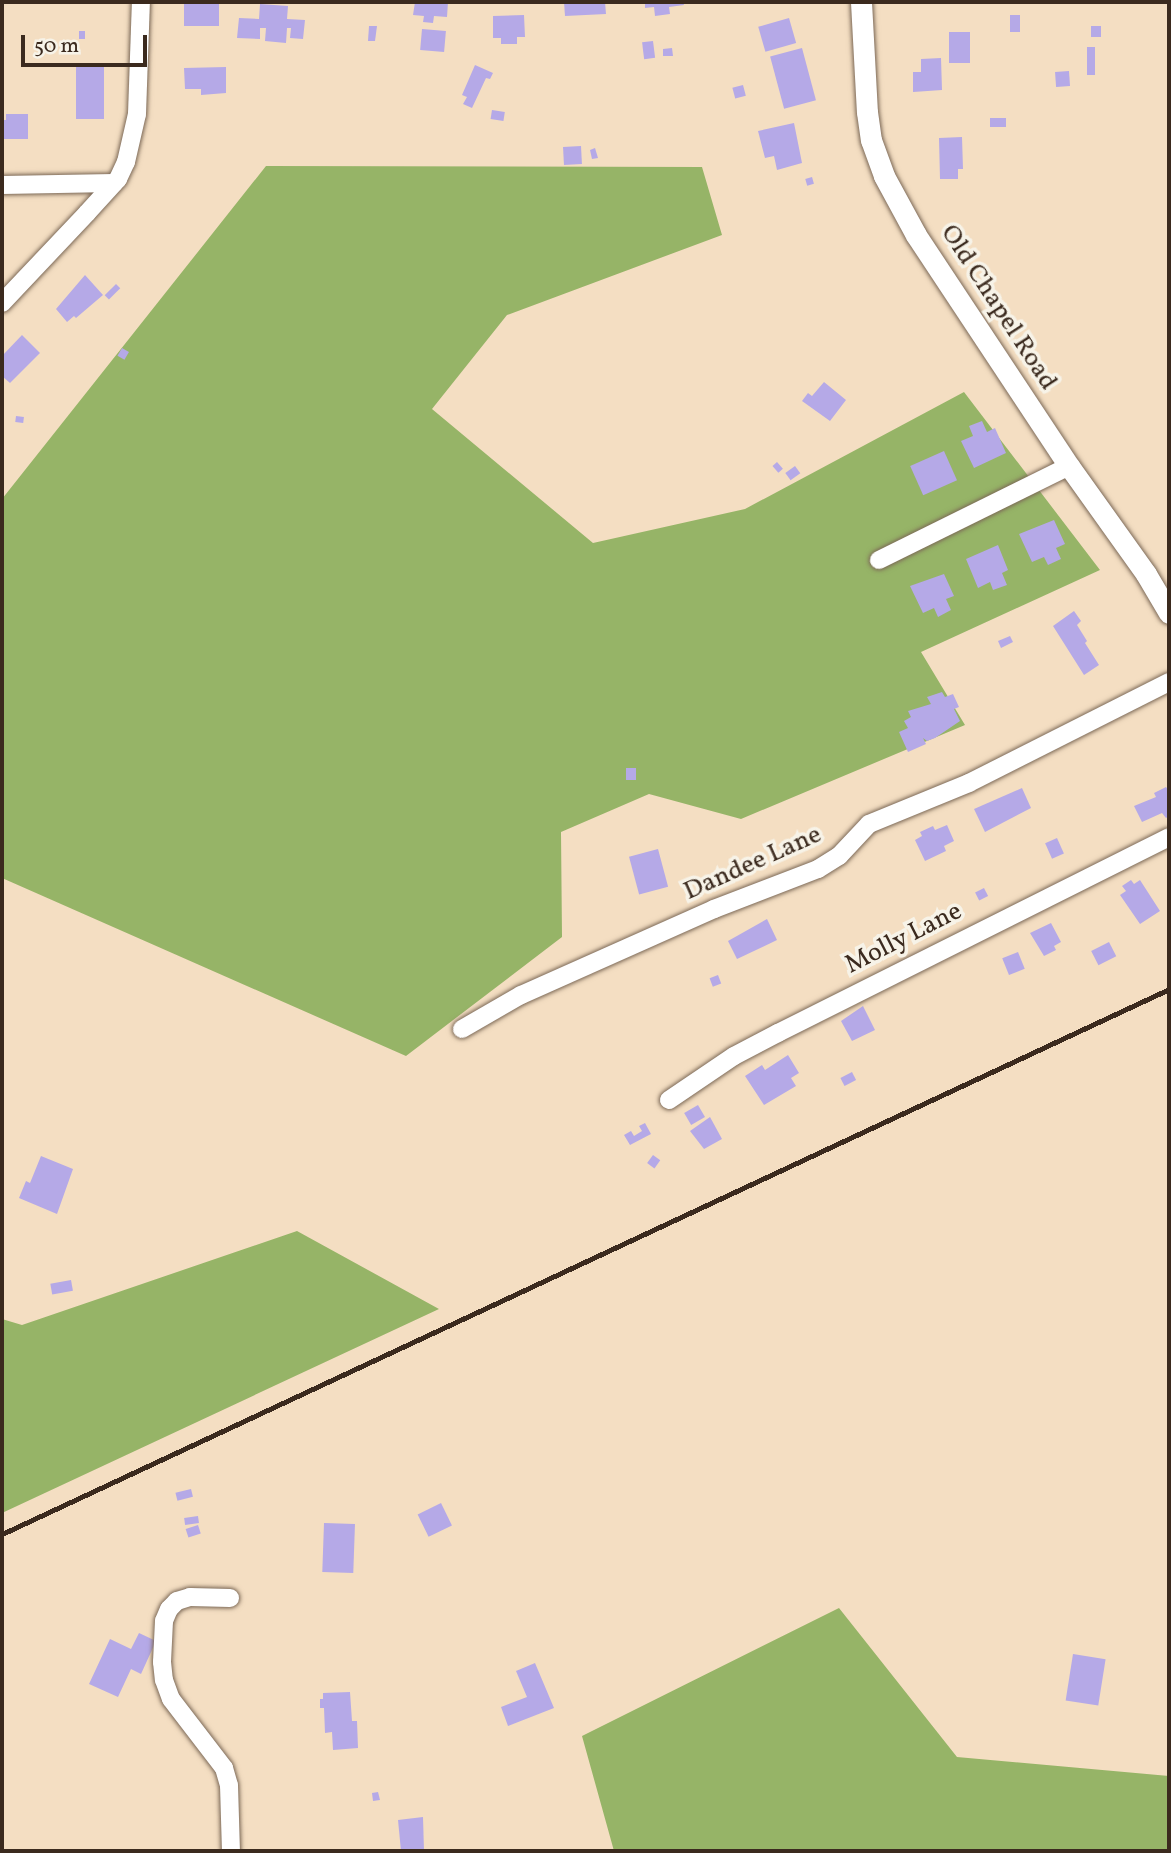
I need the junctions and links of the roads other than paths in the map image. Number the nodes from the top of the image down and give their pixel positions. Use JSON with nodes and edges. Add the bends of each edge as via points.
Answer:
{"nodes":[{"id":1,"x":141,"y":2,"type":"edge"},
{"id":2,"x":861,"y":2,"type":"edge"},
{"id":3,"x":114,"y":183,"type":"junction"},
{"id":4,"x":2,"y":185,"type":"edge"},
{"id":5,"x":2,"y":303,"type":"edge"},
{"id":6,"x":1069,"y":466,"type":"junction"},
{"id":7,"x":879,"y":560,"type":"dead end"},
{"id":8,"x":1169,"y":613,"type":"edge"},
{"id":9,"x":1169,"y":682,"type":"edge"},
{"id":10,"x":1169,"y":837,"type":"edge"},
{"id":11,"x":462,"y":1029,"type":"dead end"},
{"id":12,"x":669,"y":1100,"type":"dead end"},
{"id":13,"x":230,"y":1598,"type":"dead end"},
{"id":14,"x":231,"y":1851,"type":"edge"}],
"edges":[{"from":1,"to":3,"type":"street","via":[[134,135]]},
{"from":2,"to":6,"type":"street","name":"Old Chapel Road","via":[[867,112],[884,176],[916,235]]},
{"from":3,"to":4,"type":"street"},
{"from":3,"to":5,"type":"street"},
{"from":6,"to":7,"type":"street"},
{"from":6,"to":8,"type":"street","name":"Old Chapel Road"},
{"from":9,"to":11,"type":"street","name":"Dandee Lane","via":[[969,783],[869,824],[839,856],[818,869],[714,909],[521,995]]},
{"from":10,"to":12,"type":"street","name":"Molly Lane","via":[[734,1056]]},
{"from":13,"to":14,"type":"street","via":[[177,1601],[164,1621],[162,1662],[171,1699],[223,1768],[229,1785]]}]}
